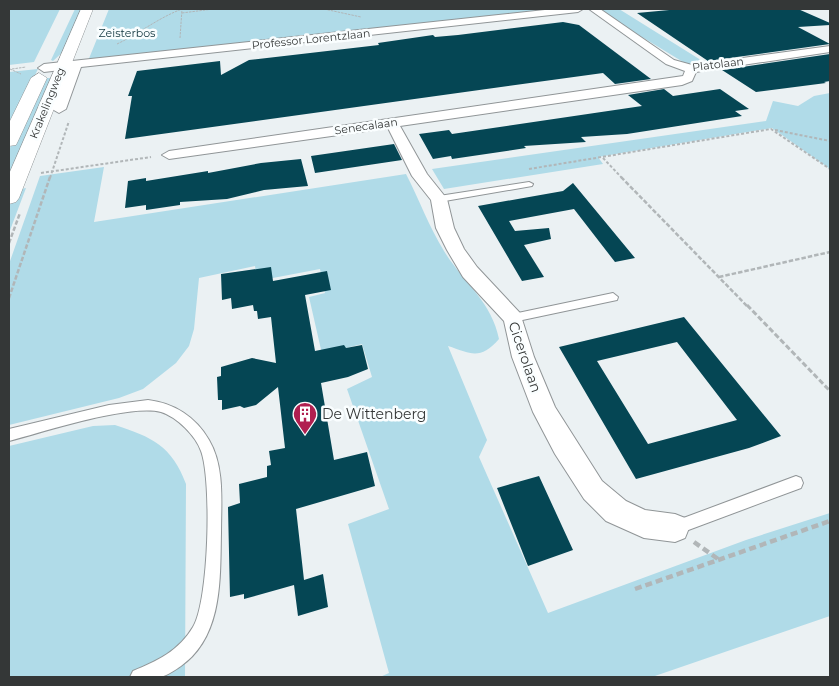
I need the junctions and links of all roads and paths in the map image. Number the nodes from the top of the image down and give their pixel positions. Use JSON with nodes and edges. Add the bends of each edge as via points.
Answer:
{"nodes":[{"id":1,"x":71,"y":9,"type":"edge"},
{"id":2,"x":86,"y":9,"type":"edge"},
{"id":3,"x":182,"y":9,"type":"edge"},
{"id":4,"x":212,"y":9,"type":"edge"},
{"id":5,"x":578,"y":9,"type":"edge"},
{"id":6,"x":594,"y":9,"type":"edge"},
{"id":7,"x":182,"y":13,"type":"junction"},
{"id":8,"x":64,"y":25,"type":"dead end"},
{"id":9,"x":52,"y":49,"type":"dead end"},
{"id":10,"x":830,"y":49,"type":"edge"},
{"id":11,"x":185,"y":52,"type":"junction"},
{"id":12,"x":101,"y":62,"type":"junction"},
{"id":13,"x":69,"y":65,"type":"junction"},
{"id":14,"x":44,"y":68,"type":"junction"},
{"id":15,"x":691,"y":69,"type":"junction"},
{"id":16,"x":59,"y":109,"type":"dead end"},
{"id":17,"x":70,"y":118,"type":"dead end"},
{"id":18,"x":392,"y":123,"type":"junction"},
{"id":19,"x":772,"y":129,"type":"junction"},
{"id":20,"x":9,"y":141,"type":"edge"},
{"id":21,"x":830,"y":141,"type":"edge"},
{"id":22,"x":169,"y":155,"type":"joint"},
{"id":23,"x":602,"y":157,"type":"junction"},
{"id":24,"x":830,"y":169,"type":"edge"},
{"id":25,"x":52,"y":172,"type":"junction"},
{"id":26,"x":34,"y":174,"type":"dead end"},
{"id":27,"x":528,"y":184,"type":"dead end"},
{"id":28,"x":516,"y":186,"type":"junction"},
{"id":29,"x":9,"y":198,"type":"edge"},
{"id":30,"x":439,"y":199,"type":"junction"},
{"id":31,"x":830,"y":252,"type":"edge"},
{"id":32,"x":719,"y":277,"type":"junction"},
{"id":33,"x":613,"y":296,"type":"dead end"},
{"id":34,"x":9,"y":298,"type":"edge"},
{"id":35,"x":513,"y":318,"type":"junction"},
{"id":36,"x":830,"y":391,"type":"edge"},
{"id":37,"x":9,"y":435,"type":"edge"},
{"id":38,"x":796,"y":483,"type":"dead end"},
{"id":39,"x":830,"y":521,"type":"edge"},
{"id":40,"x":675,"y":528,"type":"joint"},
{"id":41,"x":635,"y":589,"type":"dead end"},
{"id":42,"x":139,"y":677,"type":"edge"}],
"edges":[{"from":1,"to":8,"type":"main road"},
{"from":2,"to":13,"type":"main road","name":"Krakelingweg"},
{"from":3,"to":7,"type":"path"},
{"from":3,"to":12,"type":"path","via":[[157,19],[143,31],[100,54]]},
{"from":4,"to":7,"type":"path"},
{"from":5,"to":11,"type":"street","name":"Professor Lorentzlaan"},
{"from":6,"to":15,"type":"street","name":"Platolaan","via":[[670,62]]},
{"from":7,"to":11,"type":"path","via":[[180,38],[186,44]]},
{"from":9,"to":14,"type":"main road","name":"Krakelingweg"},
{"from":10,"to":15,"type":"street","name":"Platolaan"},
{"from":11,"to":12,"type":"street","name":"Professor Lorentzlaan"},
{"from":12,"to":13,"type":"street","name":"Professor Lorentzlaan"},
{"from":13,"to":14,"type":"street","name":"Professor Lorentzlaan"},
{"from":13,"to":16,"type":"street","name":"Krakelingweg"},
{"from":13,"to":29,"type":"main road","name":"Krakelingweg"},
{"from":14,"to":20,"type":"main road","name":"Krakelingweg"},
{"from":15,"to":18,"type":"street","name":"Senecalaan","via":[[688,78],[682,81]]},
{"from":17,"to":25,"type":"path"},
{"from":18,"to":22,"type":"street","name":"Senecalaan"},
{"from":18,"to":30,"type":"street","name":"Cicerolaan","via":[[420,176]]},
{"from":19,"to":21,"type":"path"},
{"from":19,"to":23,"type":"path"},
{"from":19,"to":24,"type":"path"},
{"from":22,"to":25,"type":"path"},
{"from":23,"to":28,"type":"path","via":[[514,172]]},
{"from":23,"to":32,"type":"path"},
{"from":25,"to":26,"type":"path"},
{"from":25,"to":34,"type":"path"},
{"from":27,"to":28,"type":"lane"},
{"from":28,"to":30,"type":"lane"},
{"from":30,"to":35,"type":"street","name":"Cicerolaan","via":[[445,228],[456,250],[470,272]]},
{"from":31,"to":32,"type":"path"},
{"from":32,"to":36,"type":"path"},
{"from":33,"to":35,"type":"lane"},
{"from":35,"to":40,"type":"street","name":"Cicerolaan","via":[[523,357],[545,412],[593,490],[616,511],[644,524]]},
{"from":37,"to":42,"type":"lane","via":[[132,406],[161,407],[184,420],[205,444],[213,475],[211,575],[204,622],[185,653]]},
{"from":38,"to":40,"type":"lane"},
{"from":39,"to":41,"type":"path"}]}
